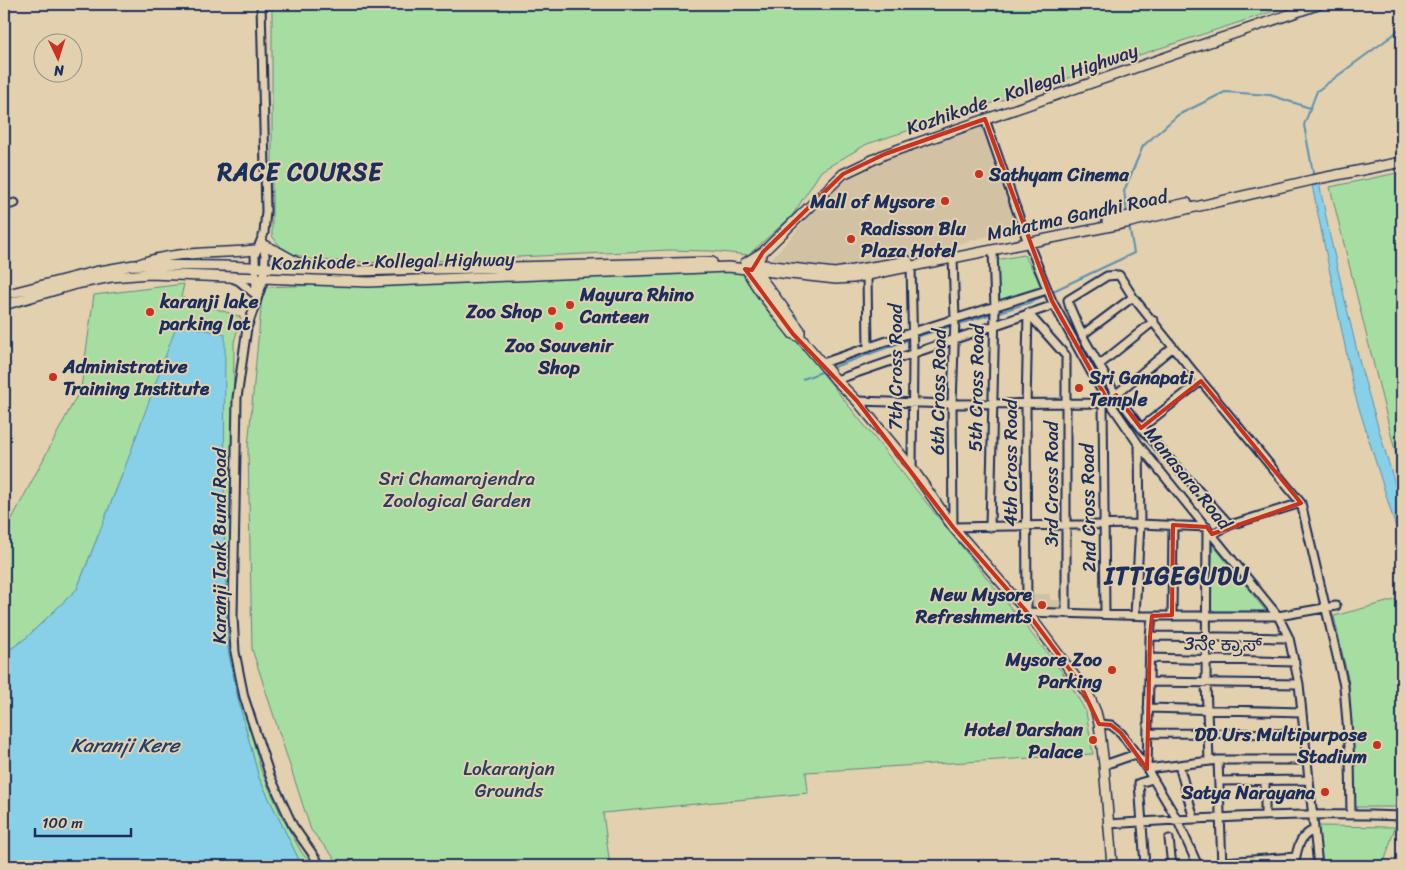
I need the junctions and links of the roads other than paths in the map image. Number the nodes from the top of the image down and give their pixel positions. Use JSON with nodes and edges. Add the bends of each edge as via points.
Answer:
{"nodes":[{"id":1,"x":261,"y":4,"type":"edge"},
{"id":2,"x":1320,"y":4,"type":"edge"},
{"id":3,"x":985,"y":119,"type":"junction"},
{"id":4,"x":1402,"y":156,"type":"edge"},
{"id":5,"x":1402,"y":162,"type":"edge"},
{"id":6,"x":1316,"y":176,"type":"junction"},
{"id":7,"x":15,"y":203,"type":"dead end"},
{"id":8,"x":4,"y":206,"type":"edge"},
{"id":9,"x":1027,"y":240,"type":"junction"},
{"id":10,"x":260,"y":246,"type":"junction"},
{"id":11,"x":993,"y":250,"type":"junction"},
{"id":12,"x":763,"y":252,"type":"junction"},
{"id":13,"x":953,"y":257,"type":"junction"},
{"id":14,"x":134,"y":266,"type":"junction"},
{"id":15,"x":745,"y":266,"type":"junction"},
{"id":16,"x":911,"y":266,"type":"junction"},
{"id":17,"x":756,"y":267,"type":"junction"},
{"id":18,"x":255,"y":268,"type":"junction"},
{"id":19,"x":265,"y":268,"type":"junction"},
{"id":20,"x":308,"y":269,"type":"junction"},
{"id":21,"x":867,"y":275,"type":"junction"},
{"id":22,"x":229,"y":277,"type":"junction"},
{"id":23,"x":260,"y":279,"type":"junction"},
{"id":24,"x":1048,"y":290,"type":"junction"},
{"id":25,"x":4,"y":295,"type":"edge"},
{"id":26,"x":1133,"y":296,"type":"junction"},
{"id":27,"x":256,"y":297,"type":"junction"},
{"id":28,"x":1053,"y":303,"type":"junction"},
{"id":29,"x":4,"y":305,"type":"edge"},
{"id":30,"x":995,"y":308,"type":"junction"},
{"id":31,"x":1028,"y":313,"type":"junction"},
{"id":32,"x":955,"y":321,"type":"junction"},
{"id":33,"x":1154,"y":321,"type":"junction"},
{"id":34,"x":994,"y":322,"type":"junction"},
{"id":35,"x":913,"y":334,"type":"junction"},
{"id":36,"x":1082,"y":335,"type":"junction"},
{"id":37,"x":955,"y":336,"type":"junction"},
{"id":38,"x":800,"y":337,"type":"junction"},
{"id":39,"x":1173,"y":347,"type":"junction"},
{"id":40,"x":868,"y":348,"type":"junction"},
{"id":41,"x":913,"y":354,"type":"junction"},
{"id":42,"x":824,"y":364,"type":"junction"},
{"id":43,"x":1100,"y":365,"type":"junction"},
{"id":44,"x":836,"y":379,"type":"junction"},
{"id":45,"x":1201,"y":381,"type":"junction"},
{"id":46,"x":1116,"y":394,"type":"junction"},
{"id":47,"x":857,"y":401,"type":"junction"},
{"id":48,"x":1106,"y":402,"type":"junction"},
{"id":49,"x":912,"y":403,"type":"junction"},
{"id":50,"x":1067,"y":403,"type":"junction"},
{"id":51,"x":952,"y":404,"type":"junction"},
{"id":52,"x":992,"y":404,"type":"junction"},
{"id":53,"x":1026,"y":404,"type":"junction"},
{"id":54,"x":1141,"y":428,"type":"junction"},
{"id":55,"x":1139,"y":444,"type":"junction"},
{"id":56,"x":912,"y":468,"type":"junction"},
{"id":57,"x":1301,"y":503,"type":"junction"},
{"id":58,"x":1140,"y":524,"type":"junction"},
{"id":59,"x":1067,"y":525,"type":"junction"},
{"id":60,"x":1105,"y":525,"type":"junction"},
{"id":61,"x":1230,"y":525,"type":"junction"},
{"id":62,"x":1027,"y":526,"type":"junction"},
{"id":63,"x":1173,"y":526,"type":"junction"},
{"id":64,"x":954,"y":527,"type":"junction"},
{"id":65,"x":990,"y":527,"type":"junction"},
{"id":66,"x":1207,"y":527,"type":"junction"},
{"id":67,"x":1212,"y":534,"type":"junction"},
{"id":68,"x":1336,"y":606,"type":"dead end"},
{"id":69,"x":1326,"y":608,"type":"junction"},
{"id":70,"x":1027,"y":612,"type":"junction"},
{"id":71,"x":1066,"y":612,"type":"junction"},
{"id":72,"x":1105,"y":613,"type":"junction"},
{"id":73,"x":1135,"y":615,"type":"junction"},
{"id":74,"x":1172,"y":615,"type":"junction"},
{"id":75,"x":1152,"y":616,"type":"junction"},
{"id":76,"x":1207,"y":616,"type":"junction"},
{"id":77,"x":1278,"y":616,"type":"junction"},
{"id":78,"x":1150,"y":636,"type":"junction"},
{"id":79,"x":1207,"y":637,"type":"junction"},
{"id":80,"x":1289,"y":638,"type":"junction"},
{"id":81,"x":1150,"y":658,"type":"junction"},
{"id":82,"x":1206,"y":660,"type":"junction"},
{"id":83,"x":1295,"y":662,"type":"junction"},
{"id":84,"x":1149,"y":682,"type":"junction"},
{"id":85,"x":1206,"y":683,"type":"junction"},
{"id":86,"x":1299,"y":684,"type":"junction"},
{"id":87,"x":1148,"y":708,"type":"junction"},
{"id":88,"x":1208,"y":711,"type":"junction"},
{"id":89,"x":1302,"y":712,"type":"junction"},
{"id":90,"x":1099,"y":724,"type":"junction"},
{"id":91,"x":1148,"y":732,"type":"junction"},
{"id":92,"x":1207,"y":733,"type":"junction"},
{"id":93,"x":1305,"y":734,"type":"junction"},
{"id":94,"x":1136,"y":754,"type":"junction"},
{"id":95,"x":1218,"y":760,"type":"junction"},
{"id":96,"x":1307,"y":760,"type":"junction"},
{"id":97,"x":1208,"y":761,"type":"junction"},
{"id":98,"x":1179,"y":764,"type":"junction"},
{"id":99,"x":1104,"y":765,"type":"junction"},
{"id":100,"x":1147,"y":769,"type":"junction"},
{"id":101,"x":1153,"y":779,"type":"junction"},
{"id":102,"x":1309,"y":780,"type":"junction"},
{"id":103,"x":1218,"y":781,"type":"junction"},
{"id":104,"x":1265,"y":781,"type":"junction"},
{"id":105,"x":1351,"y":814,"type":"junction"},
{"id":106,"x":1312,"y":815,"type":"junction"},
{"id":107,"x":1265,"y":816,"type":"junction"},
{"id":108,"x":1402,"y":816,"type":"edge"},
{"id":109,"x":1219,"y":818,"type":"junction"},
{"id":110,"x":1177,"y":819,"type":"junction"},
{"id":111,"x":1194,"y":819,"type":"junction"},
{"id":112,"x":1143,"y":822,"type":"junction"},
{"id":113,"x":1108,"y":824,"type":"junction"},
{"id":114,"x":1314,"y":830,"type":"junction"},
{"id":115,"x":1169,"y":839,"type":"dead end"},
{"id":116,"x":1296,"y":857,"type":"junction"},
{"id":117,"x":1258,"y":863,"type":"edge"},
{"id":118,"x":1221,"y":864,"type":"edge"},
{"id":119,"x":321,"y":866,"type":"edge"},
{"id":120,"x":1112,"y":866,"type":"edge"},
{"id":121,"x":1145,"y":866,"type":"edge"},
{"id":122,"x":1172,"y":866,"type":"edge"},
{"id":123,"x":1198,"y":866,"type":"edge"},
{"id":124,"x":1294,"y":866,"type":"edge"},
{"id":125,"x":1318,"y":866,"type":"edge"}],
"edges":[{"from":1,"to":10,"type":"street","via":[[266,211]]},
{"from":2,"to":3,"type":"main road","name":"Kozhikode - Kollegal Highway"},
{"from":3,"to":9,"type":"street","name":"Manasara Road"},
{"from":3,"to":12,"type":"main road","name":"Kozhikode - Kollegal Highway","via":[[885,154],[843,174]]},
{"from":4,"to":6,"type":"main road","name":"Mahatma Gandhi Road"},
{"from":5,"to":6,"type":"main road","name":"Mahatma Gandhi Road"},
{"from":6,"to":9,"type":"main road","name":"Mahatma Gandhi Road"},
{"from":7,"to":8,"type":"street"},
{"from":9,"to":11,"type":"main road","name":"Mahatma Gandhi Road"},
{"from":9,"to":17,"type":"main road","name":"Mahatma Gandhi Road","via":[[835,273]]},
{"from":9,"to":24,"type":"street","name":"Manasara Road"},
{"from":10,"to":14,"type":"main road","via":[[166,257]]},
{"from":10,"to":18,"type":"street"},
{"from":10,"to":19,"type":"street","via":[[265,254]]},
{"from":10,"to":20,"type":"main road","via":[[276,250]]},
{"from":11,"to":13,"type":"main road","name":"Mahatma Gandhi Road"},
{"from":11,"to":30,"type":"street","name":"5th Cross Road"},
{"from":12,"to":15,"type":"main road"},
{"from":12,"to":17,"type":"main road"},
{"from":13,"to":16,"type":"main road","name":"Mahatma Gandhi Road"},
{"from":13,"to":32,"type":"street","name":"6th Cross Road"},
{"from":14,"to":18,"type":"main road","name":"Kozhikode - Kollegal Highway"},
{"from":14,"to":25,"type":"main road","name":"Kozhikode - Kollegal Highway","via":[[94,272]]},
{"from":15,"to":17,"type":"main road","name":"Kozhikode - Kollegal Highway"},
{"from":15,"to":20,"type":"main road","name":"Kozhikode - Kollegal Highway","via":[[725,262],[353,271]]},
{"from":15,"to":23,"type":"main road","name":"Kozhikode - Kollegal Highway","via":[[368,282]]},
{"from":15,"to":38,"type":"main road","via":[[793,334]]},
{"from":16,"to":21,"type":"main road","name":"Mahatma Gandhi Road"},
{"from":16,"to":35,"type":"street","name":"7th Cross Road"},
{"from":17,"to":21,"type":"main road","name":"Mahatma Gandhi Road","via":[[836,279]]},
{"from":17,"to":38,"type":"main road","via":[[800,330]]},
{"from":18,"to":19,"type":"main road","name":"Kozhikode - Kollegal Highway"},
{"from":18,"to":23,"type":"street"},
{"from":19,"to":20,"type":"main road","name":"Kozhikode - Kollegal Highway"},
{"from":19,"to":23,"type":"street"},
{"from":21,"to":40,"type":"street"},
{"from":22,"to":23,"type":"main road","name":"Kozhikode - Kollegal Highway"},
{"from":22,"to":27,"type":"street","via":[[239,281]]},
{"from":22,"to":29,"type":"main road","name":"Kozhikode - Kollegal Highway","via":[[148,274],[112,277]]},
{"from":23,"to":27,"type":"street","name":"Karanji Tank Bund Road"},
{"from":24,"to":28,"type":"street","name":"Manasara Road"},
{"from":24,"to":30,"type":"street"},
{"from":26,"to":33,"type":"street"},
{"from":26,"to":36,"type":"street"},
{"from":26,"to":36,"type":"street","via":[[1116,274],[1068,300]]},
{"from":27,"to":119,"type":"street","name":"Karanji Tank Bund Road","via":[[247,328],[237,398],[235,652],[244,698],[270,776],[293,826]]},
{"from":28,"to":31,"type":"street"},
{"from":28,"to":48,"type":"street","name":"Manasara Road"},
{"from":30,"to":32,"type":"street"},
{"from":30,"to":34,"type":"street","name":"5th Cross Road"},
{"from":31,"to":34,"type":"street"},
{"from":31,"to":50,"type":"street","name":"3rd Cross Road","via":[[1066,356]]},
{"from":31,"to":53,"type":"street","name":"4th Cross Road"},
{"from":32,"to":35,"type":"street"},
{"from":32,"to":37,"type":"street","name":"6th Cross Road"},
{"from":33,"to":39,"type":"street"},
{"from":33,"to":43,"type":"street"},
{"from":34,"to":37,"type":"street"},
{"from":34,"to":52,"type":"street","name":"5th Cross Road"},
{"from":35,"to":40,"type":"street"},
{"from":35,"to":41,"type":"street","name":"7th Cross Road"},
{"from":36,"to":43,"type":"street"},
{"from":37,"to":41,"type":"street"},
{"from":37,"to":51,"type":"street","name":"6th Cross Road"},
{"from":38,"to":42,"type":"main road"},
{"from":39,"to":45,"type":"street"},
{"from":39,"to":46,"type":"street"},
{"from":40,"to":42,"type":"street"},
{"from":41,"to":44,"type":"street"},
{"from":41,"to":49,"type":"street","name":"7th Cross Road"},
{"from":42,"to":44,"type":"main road"},
{"from":43,"to":46,"type":"street"},
{"from":44,"to":47,"type":"main road"},
{"from":45,"to":54,"type":"street"},
{"from":45,"to":57,"type":"street"},
{"from":46,"to":48,"type":"street"},
{"from":46,"to":54,"type":"street"},
{"from":47,"to":49,"type":"street"},
{"from":47,"to":56,"type":"main road"},
{"from":48,"to":50,"type":"street"},
{"from":48,"to":55,"type":"street","name":"Manasara Road"},
{"from":48,"to":60,"type":"street","name":"2nd Cross Road"},
{"from":49,"to":51,"type":"street"},
{"from":49,"to":56,"type":"street","name":"7th Cross Road"},
{"from":50,"to":53,"type":"street"},
{"from":50,"to":59,"type":"street","name":"3rd Cross Road"},
{"from":51,"to":52,"type":"street"},
{"from":51,"to":64,"type":"street","name":"6th Cross Road"},
{"from":52,"to":53,"type":"street"},
{"from":52,"to":65,"type":"street","name":"5th Cross Road"},
{"from":53,"to":62,"type":"street","name":"4th Cross Road"},
{"from":54,"to":61,"type":"street"},
{"from":55,"to":58,"type":"street"},
{"from":55,"to":66,"type":"street","name":"Manasara Road"},
{"from":56,"to":64,"type":"main road"},
{"from":57,"to":61,"type":"street"},
{"from":57,"to":69,"type":"street"},
{"from":58,"to":60,"type":"street"},
{"from":58,"to":63,"type":"street"},
{"from":58,"to":73,"type":"street"},
{"from":59,"to":60,"type":"street"},
{"from":59,"to":62,"type":"street"},
{"from":59,"to":71,"type":"street","name":"3rd Cross Road"},
{"from":60,"to":72,"type":"street","name":"2nd Cross Road"},
{"from":61,"to":67,"type":"street"},
{"from":62,"to":65,"type":"street"},
{"from":62,"to":70,"type":"street","name":"4th Cross Road"},
{"from":63,"to":66,"type":"street"},
{"from":63,"to":74,"type":"street"},
{"from":64,"to":65,"type":"street"},
{"from":64,"to":70,"type":"main road"},
{"from":66,"to":67,"type":"street","name":"Manasara Road"},
{"from":66,"to":76,"type":"street"},
{"from":67,"to":77,"type":"street","name":"Manasara Road"},
{"from":68,"to":69,"type":"street"},
{"from":69,"to":77,"type":"street"},
{"from":69,"to":105,"type":"street","via":[[1344,686]]},
{"from":70,"to":71,"type":"street"},
{"from":70,"to":90,"type":"main road","via":[[1080,682]]},
{"from":71,"to":72,"type":"street"},
{"from":72,"to":73,"type":"street"},
{"from":73,"to":75,"type":"street"},
{"from":74,"to":75,"type":"street"},
{"from":74,"to":76,"type":"street"},
{"from":75,"to":78,"type":"street"},
{"from":76,"to":77,"type":"street"},
{"from":76,"to":79,"type":"street"},
{"from":77,"to":80,"type":"street","name":"Manasara Road"},
{"from":78,"to":79,"type":"street"},
{"from":78,"to":81,"type":"street"},
{"from":79,"to":80,"type":"street"},
{"from":79,"to":82,"type":"street"},
{"from":80,"to":83,"type":"street","name":"Manasara Road"},
{"from":81,"to":82,"type":"street","name":"3ನೆೇ ಕ್ರಾಸ್"},
{"from":81,"to":84,"type":"street"},
{"from":82,"to":83,"type":"street","name":"3ನೆೇ ಕ್ರಾಸ್"},
{"from":82,"to":85,"type":"street"},
{"from":83,"to":86,"type":"street","name":"Manasara Road"},
{"from":84,"to":85,"type":"street"},
{"from":84,"to":87,"type":"street"},
{"from":85,"to":86,"type":"street"},
{"from":85,"to":88,"type":"street"},
{"from":86,"to":89,"type":"street","name":"Manasara Road"},
{"from":87,"to":88,"type":"street"},
{"from":87,"to":91,"type":"street"},
{"from":88,"to":89,"type":"street"},
{"from":88,"to":92,"type":"street"},
{"from":89,"to":93,"type":"street","name":"Manasara Road"},
{"from":90,"to":94,"type":"street","via":[[1111,725],[1121,733]]},
{"from":90,"to":99,"type":"main road"},
{"from":91,"to":92,"type":"street"},
{"from":91,"to":100,"type":"street"},
{"from":92,"to":93,"type":"street"},
{"from":92,"to":97,"type":"street"},
{"from":93,"to":96,"type":"street","name":"Manasara Road"},
{"from":94,"to":99,"type":"street"},
{"from":94,"to":100,"type":"street"},
{"from":95,"to":96,"type":"street"},
{"from":95,"to":97,"type":"street"},
{"from":95,"to":103,"type":"street"},
{"from":96,"to":102,"type":"street","name":"Manasara Road"},
{"from":97,"to":98,"type":"street"},
{"from":98,"to":100,"type":"street"},
{"from":98,"to":111,"type":"street"},
{"from":99,"to":113,"type":"main road"},
{"from":100,"to":101,"type":"street"},
{"from":101,"to":110,"type":"street"},
{"from":101,"to":112,"type":"street","via":[[1139,783]]},
{"from":102,"to":104,"type":"street"},
{"from":102,"to":106,"type":"street","name":"Manasara Road"},
{"from":103,"to":104,"type":"street"},
{"from":103,"to":109,"type":"street"},
{"from":104,"to":107,"type":"street"},
{"from":105,"to":106,"type":"street"},
{"from":105,"to":108,"type":"street"},
{"from":106,"to":107,"type":"street"},
{"from":106,"to":114,"type":"street","name":"Manasara Road"},
{"from":107,"to":109,"type":"street"},
{"from":109,"to":111,"type":"street"},
{"from":109,"to":118,"type":"street"},
{"from":110,"to":111,"type":"street"},
{"from":110,"to":112,"type":"street"},
{"from":110,"to":123,"type":"street"},
{"from":112,"to":113,"type":"street"},
{"from":112,"to":121,"type":"street"},
{"from":113,"to":120,"type":"main road"},
{"from":114,"to":116,"type":"street","via":[[1306,833],[1300,841]]},
{"from":114,"to":125,"type":"street","name":"Manasara Road"},
{"from":115,"to":122,"type":"street"},
{"from":116,"to":117,"type":"street"},
{"from":116,"to":124,"type":"street"},
{"from":117,"to":118,"type":"street"}]}
